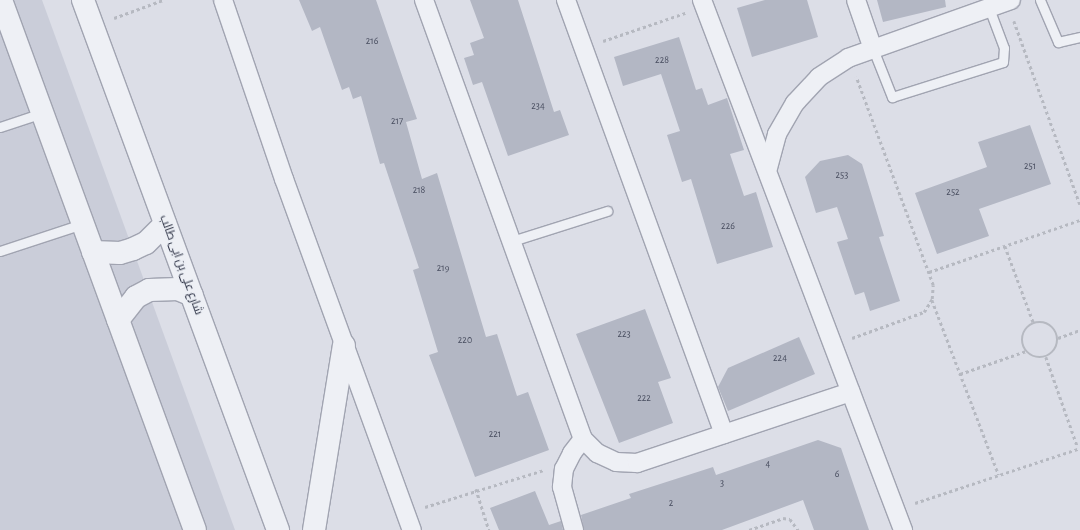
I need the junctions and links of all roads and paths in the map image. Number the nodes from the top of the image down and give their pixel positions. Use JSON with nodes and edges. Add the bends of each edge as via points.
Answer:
{"nodes":[{"id":1,"x":1,"y":0,"type":"edge"},
{"id":2,"x":83,"y":0,"type":"edge"},
{"id":3,"x":163,"y":0,"type":"edge"},
{"id":4,"x":223,"y":0,"type":"edge"},
{"id":5,"x":424,"y":0,"type":"edge"},
{"id":6,"x":566,"y":0,"type":"edge"},
{"id":7,"x":856,"y":0,"type":"edge"},
{"id":8,"x":1040,"y":0,"type":"edge"},
{"id":9,"x":1001,"y":2,"type":"edge"},
{"id":10,"x":703,"y":3,"type":"edge"},
{"id":11,"x":92,"y":26,"type":"junction"},
{"id":12,"x":1080,"y":37,"type":"edge"},
{"id":13,"x":583,"y":48,"type":"junction"},
{"id":14,"x":873,"y":49,"type":"junction"},
{"id":15,"x":848,"y":58,"type":"junction"},
{"id":16,"x":42,"y":113,"type":"junction"},
{"id":17,"x":0,"y":128,"type":"edge"},
{"id":18,"x":768,"y":168,"type":"junction"},
{"id":19,"x":1080,"y":204,"type":"edge"},
{"id":20,"x":607,"y":211,"type":"dead end"},
{"id":21,"x":1080,"y":220,"type":"edge"},
{"id":22,"x":82,"y":224,"type":"junction"},
{"id":23,"x":165,"y":224,"type":"junction"},
{"id":24,"x":512,"y":242,"type":"junction"},
{"id":25,"x":1005,"y":246,"type":"junction"},
{"id":26,"x":0,"y":251,"type":"edge"},
{"id":27,"x":93,"y":252,"type":"junction"},
{"id":28,"x":929,"y":272,"type":"junction"},
{"id":29,"x":192,"y":295,"type":"junction"},
{"id":30,"x":932,"y":299,"type":"junction"},
{"id":31,"x":118,"y":320,"type":"junction"},
{"id":32,"x":1034,"y":324,"type":"junction"},
{"id":33,"x":1080,"y":330,"type":"edge"},
{"id":34,"x":1058,"y":338,"type":"junction"},
{"id":35,"x":834,"y":344,"type":"junction"},
{"id":36,"x":344,"y":345,"type":"junction"},
{"id":37,"x":1026,"y":351,"type":"junction"},
{"id":38,"x":1046,"y":357,"type":"junction"},
{"id":39,"x":960,"y":374,"type":"junction"},
{"id":40,"x":851,"y":392,"type":"junction"},
{"id":41,"x":724,"y":434,"type":"junction"},
{"id":42,"x":583,"y":438,"type":"junction"},
{"id":43,"x":1079,"y":448,"type":"edge"},
{"id":44,"x":564,"y":469,"type":"junction"},
{"id":45,"x":999,"y":475,"type":"junction"},
{"id":46,"x":476,"y":490,"type":"junction"},
{"id":47,"x":895,"y":510,"type":"junction"},
{"id":48,"x":409,"y":522,"type":"edge"},
{"id":49,"x":195,"y":530,"type":"edge"},
{"id":50,"x":278,"y":530,"type":"edge"},
{"id":51,"x":314,"y":530,"type":"edge"},
{"id":52,"x":489,"y":530,"type":"edge"},
{"id":53,"x":574,"y":530,"type":"edge"},
{"id":54,"x":749,"y":530,"type":"edge"},
{"id":55,"x":798,"y":530,"type":"edge"},
{"id":56,"x":903,"y":530,"type":"edge"}],
"edges":[{"from":1,"to":16,"type":"street"},
{"from":2,"to":11,"type":"street","name":"شارع على بن ابى طالب"},
{"from":3,"to":11,"type":"path"},
{"from":4,"to":36,"type":"street"},
{"from":5,"to":24,"type":"street"},
{"from":6,"to":13,"type":"street"},
{"from":7,"to":14,"type":"street"},
{"from":8,"to":12,"type":"lane","via":[[1058,42]]},
{"from":9,"to":14,"type":"street"},
{"from":9,"to":14,"type":"lane","via":[[1003,62],[892,97]]},
{"from":9,"to":19,"type":"path"},
{"from":10,"to":13,"type":"path"},
{"from":10,"to":18,"type":"street"},
{"from":11,"to":23,"type":"street","name":"شارع على بن ابى طالب"},
{"from":13,"to":41,"type":"street"},
{"from":14,"to":15,"type":"street"},
{"from":15,"to":18,"type":"street","via":[[819,77],[795,103],[777,134]]},
{"from":15,"to":28,"type":"path"},
{"from":16,"to":17,"type":"lane"},
{"from":16,"to":22,"type":"street"},
{"from":18,"to":35,"type":"street"},
{"from":20,"to":24,"type":"lane"},
{"from":21,"to":25,"type":"path"},
{"from":22,"to":26,"type":"lane"},
{"from":22,"to":27,"type":"street"},
{"from":23,"to":27,"type":"street","via":[[146,243],[134,249],[120,253]]},
{"from":23,"to":29,"type":"street","name":"شارع على بن ابى طالب"},
{"from":24,"to":42,"type":"street"},
{"from":25,"to":28,"type":"path"},
{"from":25,"to":32,"type":"path"},
{"from":27,"to":31,"type":"street"},
{"from":28,"to":30,"type":"path","via":[[933,285]]},
{"from":29,"to":31,"type":"street","via":[[178,289],[149,290],[131,302]]},
{"from":29,"to":50,"type":"street","name":"شارع على بن ابى طالب"},
{"from":30,"to":35,"type":"path","via":[[924,312]]},
{"from":30,"to":39,"type":"path"},
{"from":31,"to":49,"type":"street"},
{"from":32,"to":34,"type":"path","via":[[1047,324]]},
{"from":32,"to":37,"type":"path","via":[[1023,338]]},
{"from":33,"to":34,"type":"path"},
{"from":34,"to":38,"type":"path","via":[[1056,350]]},
{"from":35,"to":40,"type":"street"},
{"from":36,"to":48,"type":"street"},
{"from":36,"to":51,"type":"street"},
{"from":37,"to":38,"type":"path","via":[[1035,357]]},
{"from":37,"to":39,"type":"path"},
{"from":38,"to":43,"type":"path"},
{"from":39,"to":45,"type":"path"},
{"from":40,"to":41,"type":"street"},
{"from":40,"to":47,"type":"street"},
{"from":41,"to":42,"type":"street","via":[[637,464],[616,462],[597,453]]},
{"from":42,"to":44,"type":"street"},
{"from":43,"to":45,"type":"path"},
{"from":44,"to":46,"type":"path","via":[[536,472]]},
{"from":44,"to":53,"type":"street","via":[[562,487]]},
{"from":45,"to":47,"type":"path"},
{"from":46,"to":48,"type":"path"},
{"from":46,"to":52,"type":"path"},
{"from":47,"to":56,"type":"street"},
{"from":54,"to":55,"type":"path","via":[[782,518],[790,520]]}]}
